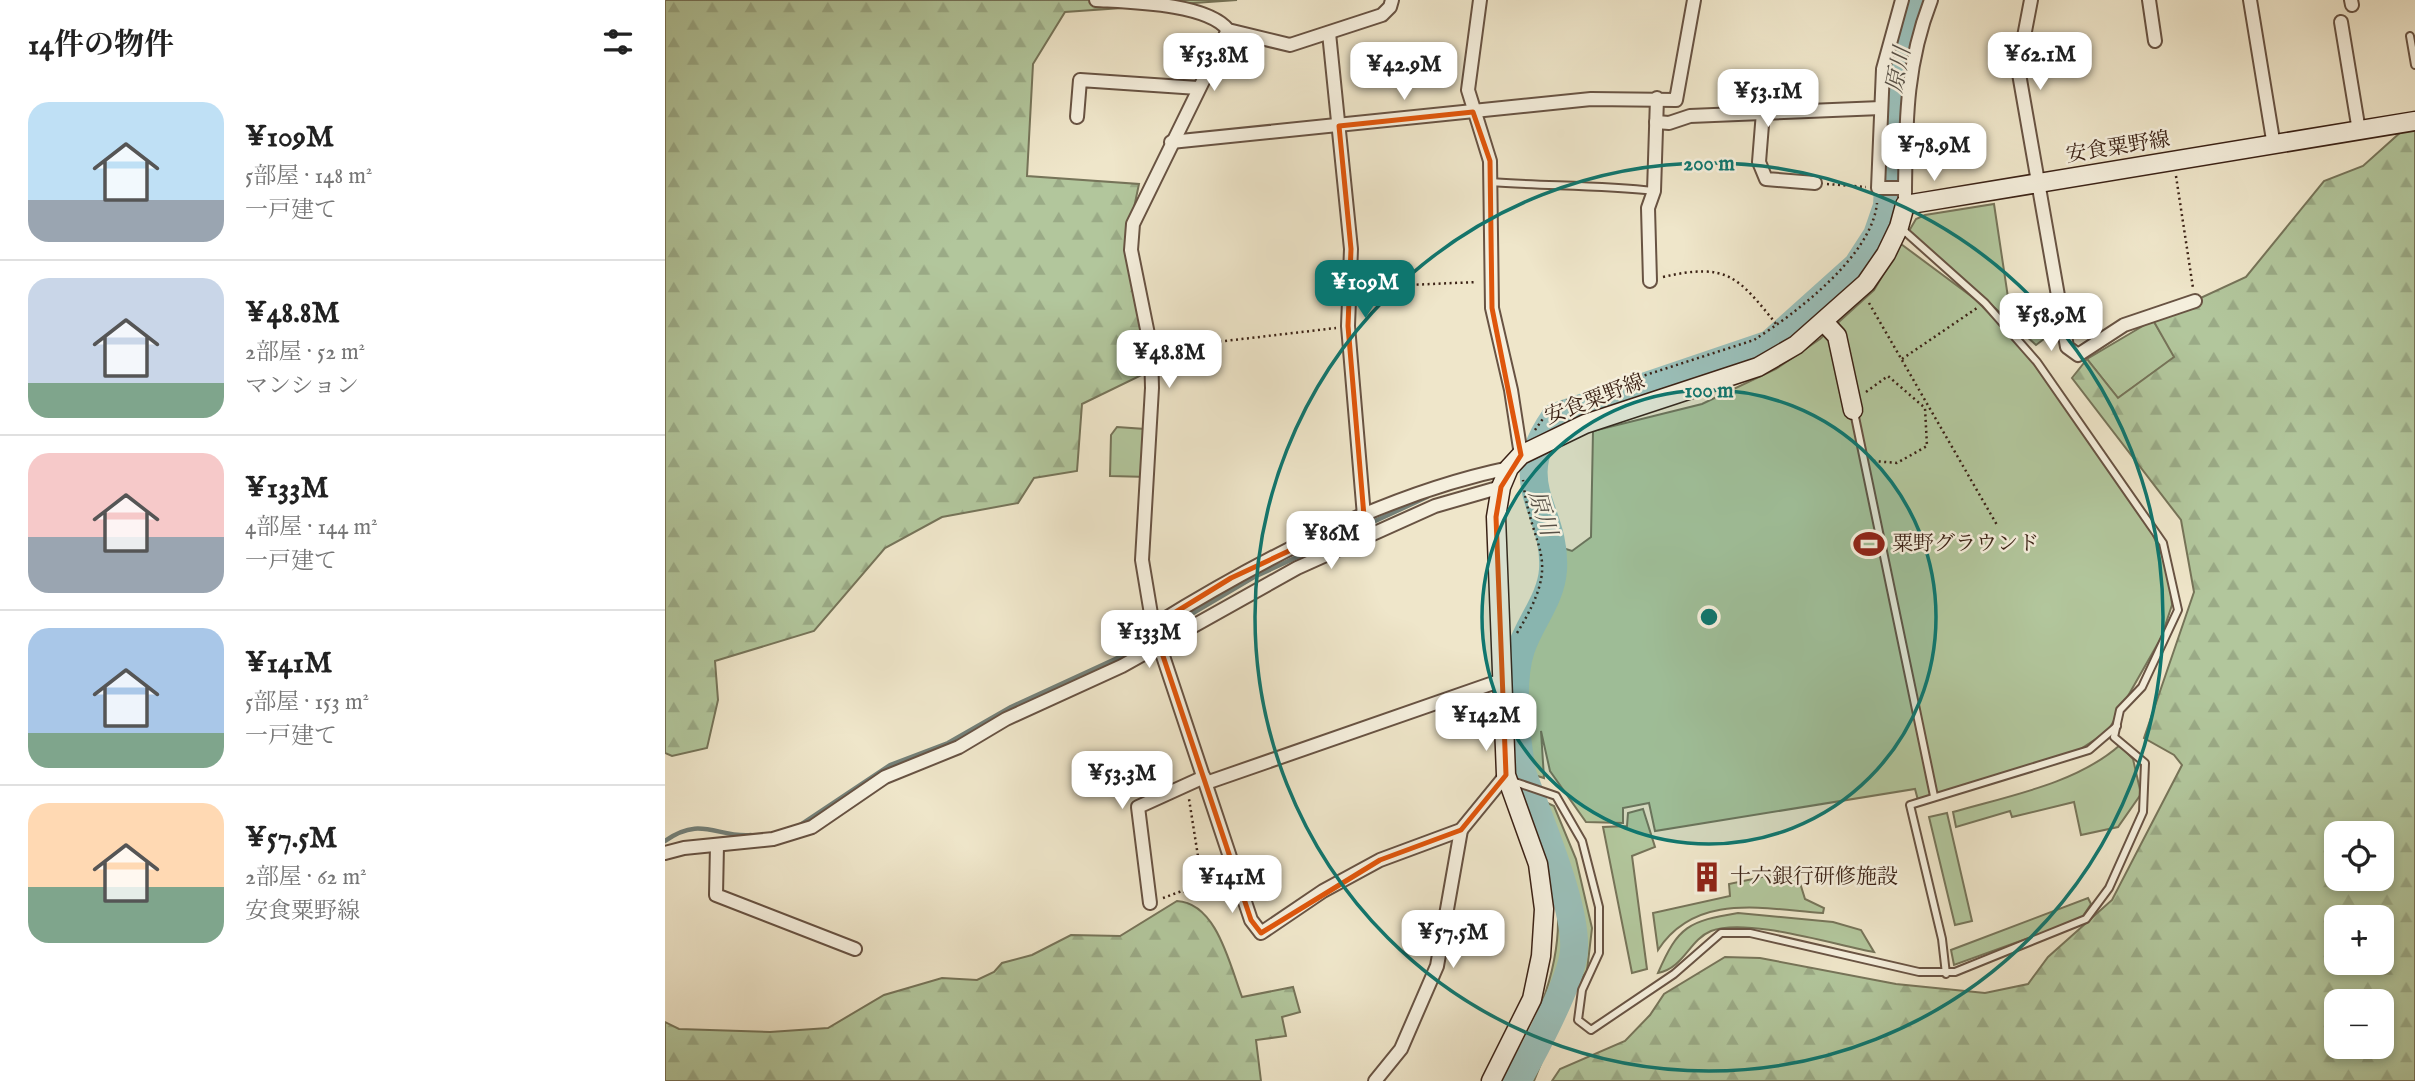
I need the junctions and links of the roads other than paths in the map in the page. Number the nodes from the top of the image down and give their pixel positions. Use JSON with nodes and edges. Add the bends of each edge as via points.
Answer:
{"nodes":[{"id":1,"x":1096,"y":0,"type":"edge"},
{"id":2,"x":1392,"y":0,"type":"edge"},
{"id":3,"x":1480,"y":0,"type":"edge"},
{"id":4,"x":1694,"y":0,"type":"edge"},
{"id":5,"x":1902,"y":0,"type":"edge"},
{"id":6,"x":1931,"y":0,"type":"edge"},
{"id":7,"x":2031,"y":0,"type":"edge"},
{"id":8,"x":2149,"y":0,"type":"edge"},
{"id":9,"x":2250,"y":0,"type":"edge"},
{"id":10,"x":2341,"y":22,"type":"dead end"},
{"id":11,"x":1228,"y":30,"type":"junction"},
{"id":12,"x":1329,"y":33,"type":"junction"},
{"id":13,"x":2410,"y":37,"type":"dead end"},
{"id":14,"x":2155,"y":41,"type":"dead end"},
{"id":15,"x":2415,"y":65,"type":"edge"},
{"id":16,"x":1198,"y":88,"type":"junction"},
{"id":17,"x":1657,"y":99,"type":"junction"},
{"id":18,"x":1881,"y":108,"type":"junction"},
{"id":19,"x":1473,"y":112,"type":"junction"},
{"id":20,"x":1763,"y":112,"type":"junction"},
{"id":21,"x":1077,"y":117,"type":"dead end"},
{"id":22,"x":2415,"y":121,"type":"edge"},
{"id":23,"x":1656,"y":122,"type":"junction"},
{"id":24,"x":1339,"y":126,"type":"junction"},
{"id":25,"x":2359,"y":131,"type":"junction"},
{"id":26,"x":1171,"y":142,"type":"junction"},
{"id":27,"x":2274,"y":146,"type":"junction"},
{"id":28,"x":1490,"y":182,"type":"junction"},
{"id":29,"x":1815,"y":183,"type":"road end"},
{"id":30,"x":2039,"y":184,"type":"junction"},
{"id":31,"x":1654,"y":191,"type":"junction"},
{"id":32,"x":1903,"y":194,"type":"junction"},
{"id":33,"x":1899,"y":227,"type":"junction"},
{"id":34,"x":1650,"y":281,"type":"road end"},
{"id":35,"x":2195,"y":301,"type":"road end"},
{"id":36,"x":1824,"y":322,"type":"junction"},
{"id":37,"x":1852,"y":406,"type":"joint"},
{"id":38,"x":1520,"y":458,"type":"junction"},
{"id":39,"x":1501,"y":487,"type":"junction"},
{"id":40,"x":1364,"y":516,"type":"junction"},
{"id":41,"x":1153,"y":626,"type":"junction"},
{"id":42,"x":1159,"y":645,"type":"junction"},
{"id":43,"x":1502,"y":680,"type":"junction"},
{"id":44,"x":2117,"y":726,"type":"junction"},
{"id":45,"x":1512,"y":779,"type":"junction"},
{"id":46,"x":1205,"y":780,"type":"junction"},
{"id":47,"x":1934,"y":796,"type":"junction"},
{"id":48,"x":1461,"y":830,"type":"junction"},
{"id":49,"x":717,"y":845,"type":"junction"},
{"id":50,"x":665,"y":853,"type":"edge"},
{"id":51,"x":1150,"y":903,"type":"road end"},
{"id":52,"x":855,"y":949,"type":"dead end"},
{"id":53,"x":1946,"y":974,"type":"junction"},
{"id":54,"x":1375,"y":1081,"type":"edge"},
{"id":55,"x":1490,"y":1081,"type":"edge"}],
"edges":[{"from":1,"to":11,"type":"street","via":[[1192,12],[1222,22]]},
{"from":2,"to":12,"type":"street","via":[[1382,15]]},
{"from":3,"to":19,"type":"street","via":[[1468,90]]},
{"from":4,"to":17,"type":"street","via":[[1676,100]]},
{"from":5,"to":18,"type":"street","via":[[1883,69]]},
{"from":6,"to":32,"type":"street","via":[[1908,81]]},
{"from":7,"to":30,"type":"street","via":[[2018,68]]},
{"from":8,"to":14,"type":"street"},
{"from":9,"to":27,"type":"street"},
{"from":10,"to":25,"type":"street"},
{"from":11,"to":12,"type":"street","via":[[1290,45]]},
{"from":11,"to":16,"type":"street"},
{"from":12,"to":24,"type":"street"},
{"from":13,"to":15,"type":"lane"},
{"from":16,"to":21,"type":"street","via":[[1080,80]]},
{"from":16,"to":26,"type":"street"},
{"from":17,"to":19,"type":"street","via":[[1591,99]]},
{"from":17,"to":23,"type":"street"},
{"from":18,"to":20,"type":"street"},
{"from":18,"to":32,"type":"street","via":[[1880,188]]},
{"from":19,"to":24,"type":"street"},
{"from":19,"to":28,"type":"street","via":[[1486,140]]},
{"from":20,"to":23,"type":"street"},
{"from":20,"to":29,"type":"street","via":[[1759,162],[1766,178]]},
{"from":22,"to":25,"type":"main road","name":"安食粟野線"},
{"from":23,"to":31,"type":"street"},
{"from":24,"to":26,"type":"street"},
{"from":24,"to":40,"type":"street","via":[[1352,278],[1348,326]]},
{"from":25,"to":27,"type":"main road","name":"安食粟野線"},
{"from":26,"to":41,"type":"street","via":[[1133,224],[1131,250],[1151,349],[1142,560]]},
{"from":27,"to":30,"type":"main road","name":"安食粟野線"},
{"from":28,"to":31,"type":"lane"},
{"from":28,"to":38,"type":"street","via":[[1492,308],[1511,390]]},
{"from":30,"to":32,"type":"main road","name":"安食粟野線"},
{"from":30,"to":35,"type":"street","via":[[2067,346],[2078,355],[2124,325]]},
{"from":31,"to":34,"type":"street","via":[[1648,208]]},
{"from":32,"to":33,"type":"main road","name":"安食粟野線"},
{"from":33,"to":36,"type":"main road","name":"安食粟野線","via":[[1861,288]]},
{"from":33,"to":44,"type":"lane","via":[[1985,303],[2037,362],[2163,543],[2178,610],[2142,687],[2120,710]]},
{"from":36,"to":37,"type":"main road","via":[[1837,337]]},
{"from":36,"to":38,"type":"main road","name":"安食粟野線","via":[[1758,367],[1585,424]]},
{"from":37,"to":47,"type":"lane"},
{"from":38,"to":39,"type":"main road"},
{"from":38,"to":40,"type":"street"},
{"from":39,"to":42,"type":"street","via":[[1435,506],[1297,568]]},
{"from":39,"to":43,"type":"main road","via":[[1496,517]]},
{"from":40,"to":41,"type":"street","via":[[1231,578]]},
{"from":41,"to":42,"type":"street"},
{"from":42,"to":46,"type":"street"},
{"from":42,"to":49,"type":"street","via":[[958,747],[885,777],[812,827],[773,839]]},
{"from":43,"to":45,"type":"main road"},
{"from":43,"to":46,"type":"street"},
{"from":44,"to":47,"type":"lane","via":[[2089,750]]},
{"from":44,"to":53,"type":"lane","via":[[2115,737],[2145,763],[2146,772],[2143,812],[2109,888],[2086,919]]},
{"from":45,"to":48,"type":"street"},
{"from":45,"to":53,"type":"lane","via":[[1556,796],[1583,841],[1599,907],[1599,953],[1582,990],[1578,1020],[1591,1030],[1674,974],[1721,933],[1750,933],[1919,972]]},
{"from":45,"to":55,"type":"main road","via":[[1538,864],[1544,909],[1542,944],[1532,999]]},
{"from":46,"to":48,"type":"street","via":[[1251,920],[1262,933],[1323,891],[1380,860]]},
{"from":46,"to":51,"type":"street","via":[[1138,807]]},
{"from":47,"to":53,"type":"lane","via":[[1910,805]]},
{"from":48,"to":54,"type":"street","via":[[1437,966],[1401,1049]]},
{"from":49,"to":50,"type":"street"},
{"from":49,"to":52,"type":"street","via":[[716,895]]}]}
